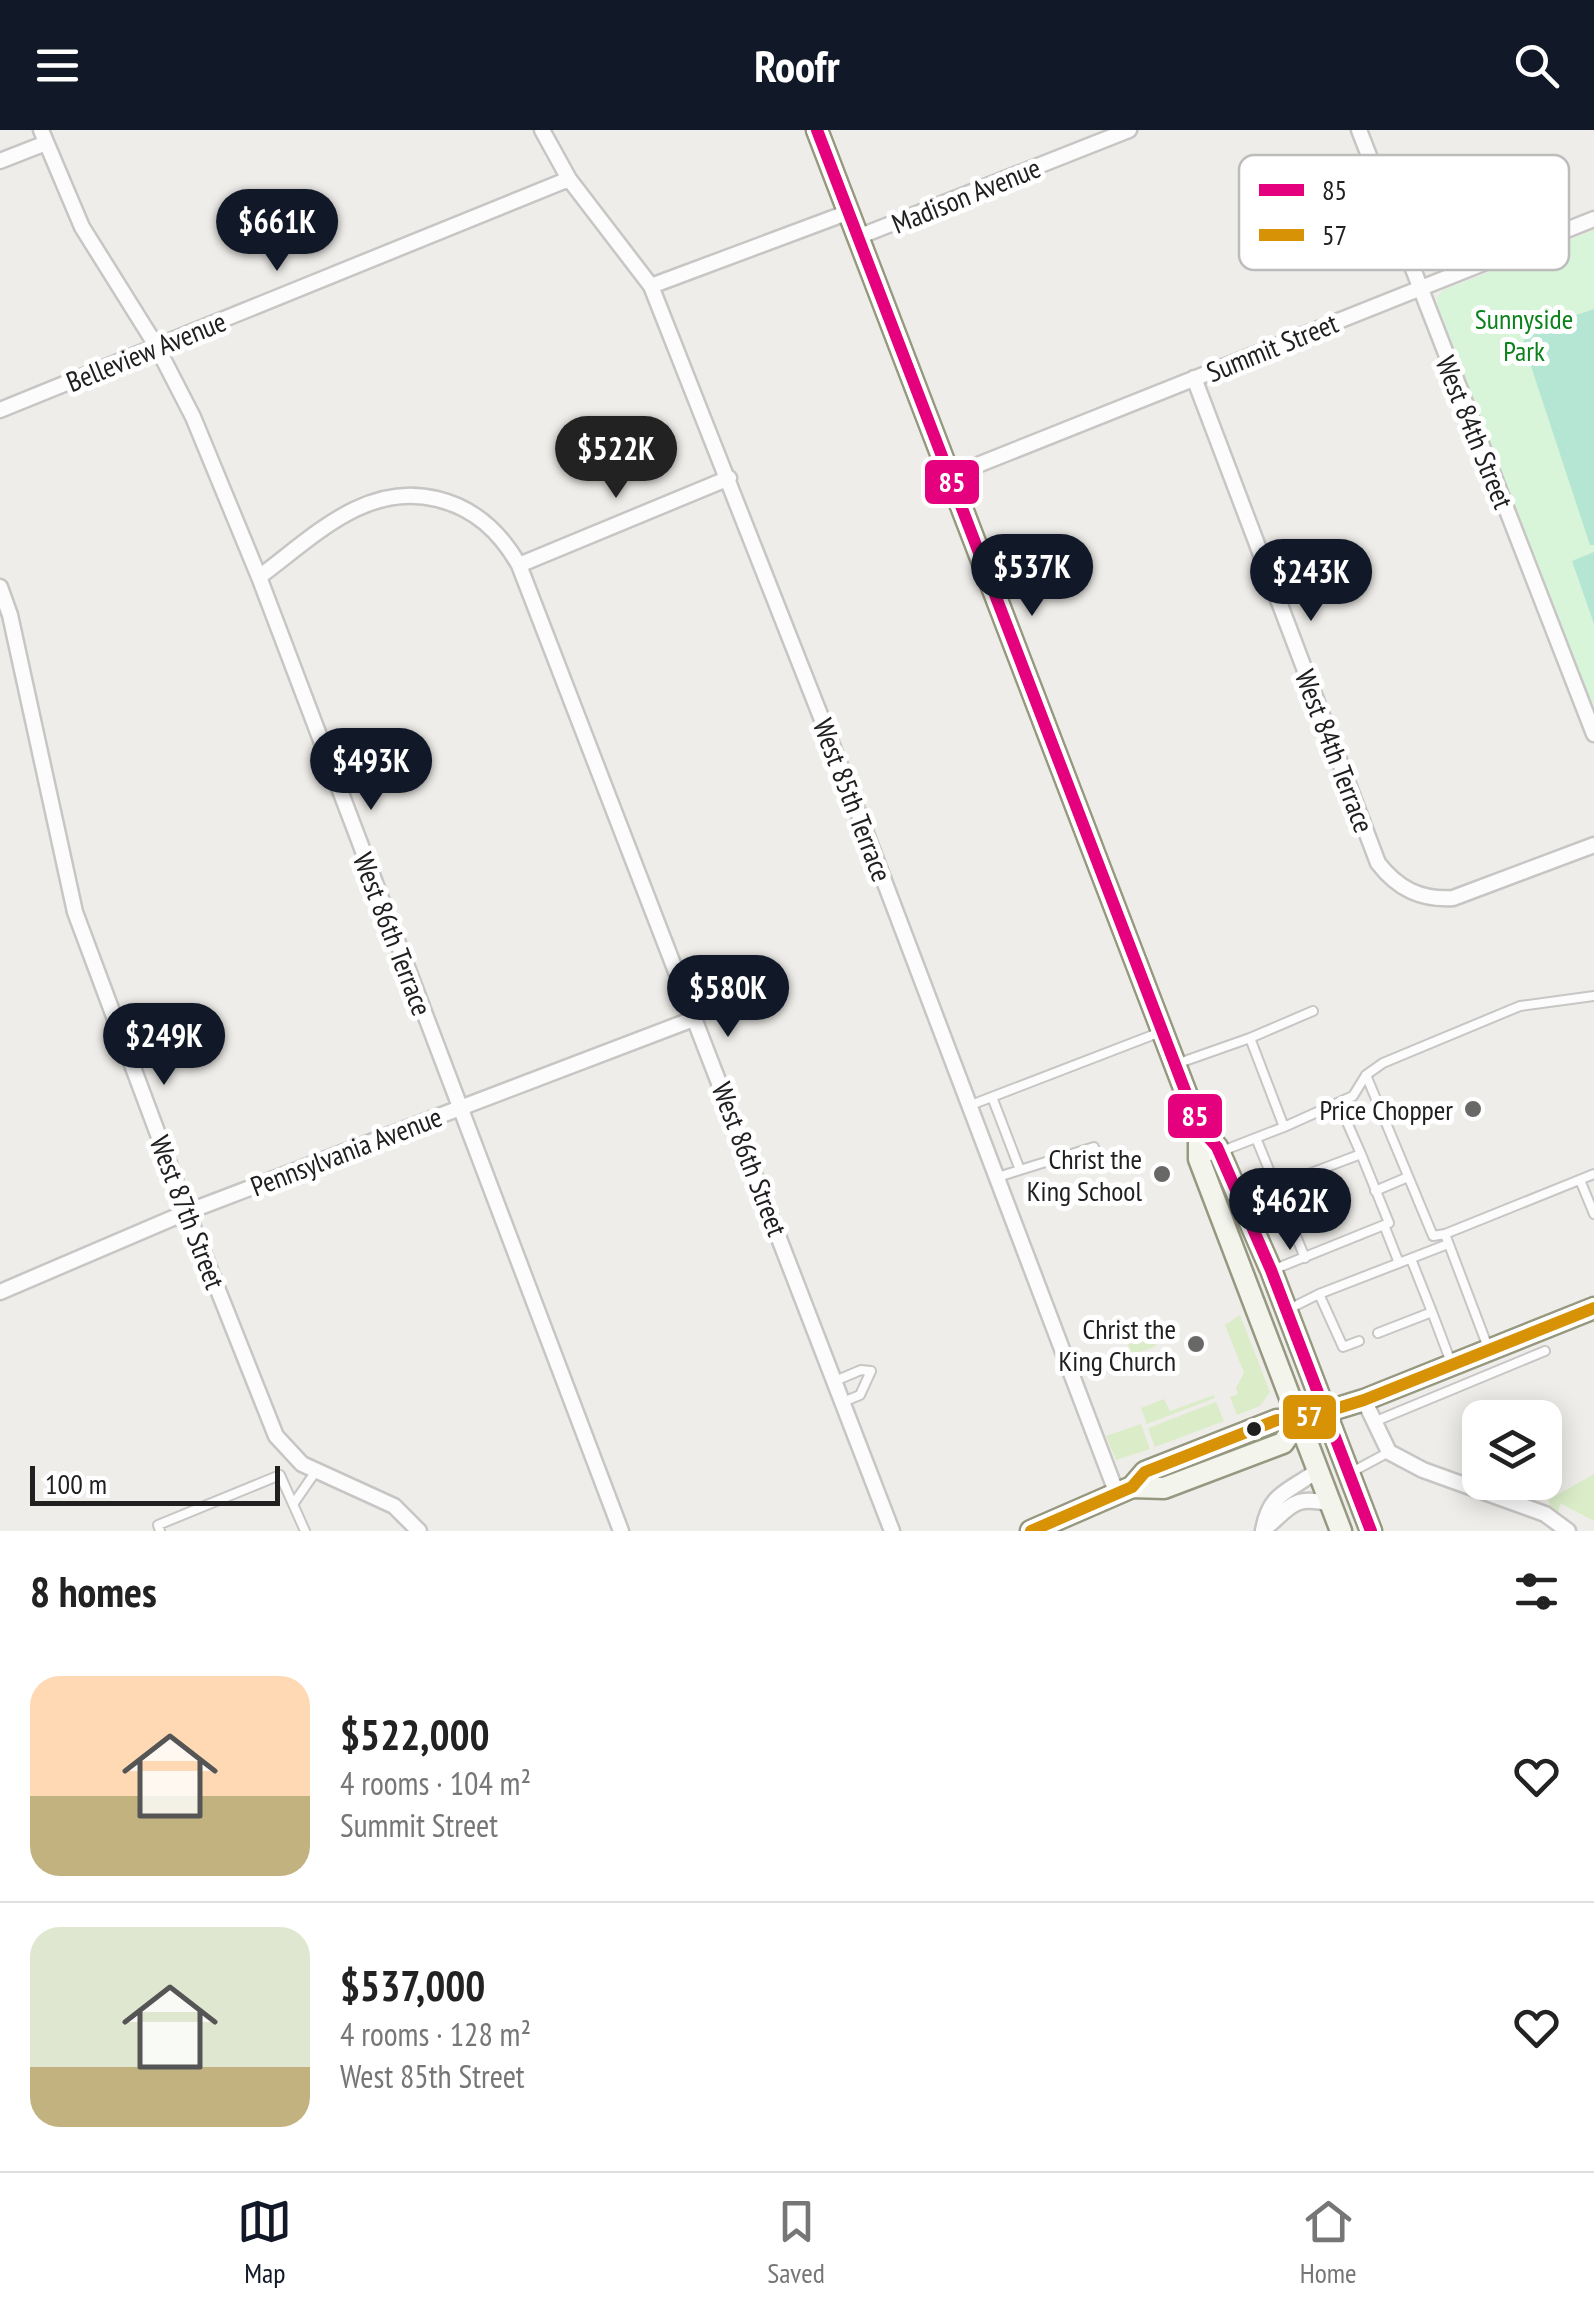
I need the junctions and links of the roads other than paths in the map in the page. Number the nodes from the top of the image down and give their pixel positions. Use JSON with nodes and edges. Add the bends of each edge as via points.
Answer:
{"nodes":[{"id":1,"x":542,"y":130,"type":"edge"},
{"id":2,"x":817,"y":130,"type":"edge"},
{"id":3,"x":1129,"y":130,"type":"edge"},
{"id":4,"x":1359,"y":130,"type":"edge"},
{"id":5,"x":44,"y":136,"type":"edge"},
{"id":6,"x":1368,"y":155,"type":"edge"},
{"id":7,"x":0,"y":161,"type":"edge"},
{"id":8,"x":569,"y":179,"type":"junction"},
{"id":9,"x":848,"y":212,"type":"junction"},
{"id":10,"x":1594,"y":219,"type":"edge"},
{"id":11,"x":1569,"y":229,"type":"edge"},
{"id":12,"x":858,"y":237,"type":"junction"},
{"id":13,"x":1411,"y":270,"type":"edge"},
{"id":14,"x":1464,"y":270,"type":"edge"},
{"id":15,"x":651,"y":286,"type":"junction"},
{"id":16,"x":1418,"y":288,"type":"junction"},
{"id":17,"x":156,"y":347,"type":"junction"},
{"id":18,"x":1194,"y":378,"type":"junction"},
{"id":19,"x":0,"y":410,"type":"edge"},
{"id":20,"x":950,"y":476,"type":"junction"},
{"id":21,"x":729,"y":478,"type":"junction"},
{"id":22,"x":520,"y":565,"type":"junction"},
{"id":23,"x":258,"y":577,"type":"junction"},
{"id":24,"x":0,"y":587,"type":"edge"},
{"id":25,"x":1594,"y":734,"type":"edge"},
{"id":26,"x":1594,"y":845,"type":"edge"},
{"id":27,"x":1593,"y":999,"type":"edge"},
{"id":28,"x":1313,"y":1011,"type":"dead end"},
{"id":29,"x":696,"y":1018,"type":"junction"},
{"id":30,"x":1162,"y":1031,"type":"junction"},
{"id":31,"x":1250,"y":1038,"type":"junction"},
{"id":32,"x":1175,"y":1065,"type":"junction"},
{"id":33,"x":1366,"y":1075,"type":"junction"},
{"id":34,"x":992,"y":1098,"type":"junction"},
{"id":35,"x":1339,"y":1104,"type":"junction"},
{"id":36,"x":969,"y":1106,"type":"junction"},
{"id":37,"x":458,"y":1108,"type":"junction"},
{"id":38,"x":1284,"y":1127,"type":"junction"},
{"id":39,"x":1256,"y":1138,"type":"junction"},
{"id":40,"x":1094,"y":1146,"type":"dead end"},
{"id":41,"x":1361,"y":1154,"type":"junction"},
{"id":42,"x":1210,"y":1156,"type":"junction"},
{"id":43,"x":1020,"y":1170,"type":"junction"},
{"id":44,"x":1594,"y":1174,"type":"edge"},
{"id":45,"x":1408,"y":1177,"type":"junction"},
{"id":46,"x":997,"y":1178,"type":"junction"},
{"id":47,"x":1580,"y":1180,"type":"junction"},
{"id":48,"x":1276,"y":1187,"type":"junction"},
{"id":49,"x":1376,"y":1191,"type":"junction"},
{"id":50,"x":1240,"y":1200,"type":"junction"},
{"id":51,"x":187,"y":1212,"type":"junction"},
{"id":52,"x":1594,"y":1214,"type":"edge"},
{"id":53,"x":1384,"y":1225,"type":"junction"},
{"id":54,"x":1444,"y":1234,"type":"junction"},
{"id":55,"x":1448,"y":1244,"type":"junction"},
{"id":56,"x":1305,"y":1258,"type":"junction"},
{"id":57,"x":1411,"y":1258,"type":"junction"},
{"id":58,"x":1399,"y":1263,"type":"junction"},
{"id":59,"x":1271,"y":1270,"type":"junction"},
{"id":60,"x":0,"y":1292,"type":"edge"},
{"id":61,"x":1319,"y":1294,"type":"junction"},
{"id":62,"x":1594,"y":1308,"type":"edge"},
{"id":63,"x":1288,"y":1310,"type":"junction"},
{"id":64,"x":1432,"y":1312,"type":"junction"},
{"id":65,"x":1378,"y":1333,"type":"dead end"},
{"id":66,"x":1359,"y":1341,"type":"dead end"},
{"id":67,"x":1489,"y":1350,"type":"junction"},
{"id":68,"x":1545,"y":1351,"type":"dead end"},
{"id":69,"x":1452,"y":1364,"type":"junction"},
{"id":70,"x":835,"y":1382,"type":"junction"},
{"id":71,"x":1364,"y":1400,"type":"junction"},
{"id":72,"x":842,"y":1402,"type":"junction"},
{"id":73,"x":1326,"y":1412,"type":"junction"},
{"id":74,"x":1299,"y":1420,"type":"junction"},
{"id":75,"x":1376,"y":1421,"type":"junction"},
{"id":76,"x":1389,"y":1452,"type":"junction"},
{"id":77,"x":316,"y":1470,"type":"junction"},
{"id":78,"x":1318,"y":1470,"type":"junction"},
{"id":79,"x":1350,"y":1473,"type":"junction"},
{"id":80,"x":1125,"y":1490,"type":"junction"},
{"id":81,"x":294,"y":1502,"type":"junction"},
{"id":82,"x":1331,"y":1504,"type":"junction"},
{"id":83,"x":1546,"y":1514,"type":"junction"},
{"id":84,"x":1263,"y":1530,"type":"edge"},
{"id":85,"x":160,"y":1531,"type":"edge"},
{"id":86,"x":304,"y":1531,"type":"edge"},
{"id":87,"x":419,"y":1531,"type":"edge"},
{"id":88,"x":621,"y":1531,"type":"edge"},
{"id":89,"x":892,"y":1531,"type":"edge"},
{"id":90,"x":1032,"y":1531,"type":"edge"},
{"id":91,"x":1341,"y":1531,"type":"edge"},
{"id":92,"x":1371,"y":1531,"type":"edge"},
{"id":93,"x":1548,"y":1531,"type":"edge"},
{"id":94,"x":1568,"y":1531,"type":"edge"}],
"edges":[{"from":1,"to":8,"type":"street","name":"West 85th Terrace"},
{"from":2,"to":9,"type":"main road"},
{"from":3,"to":12,"type":"street","name":"Madison Avenue"},
{"from":4,"to":6,"type":"street","name":"West 84th Street"},
{"from":5,"to":7,"type":"street"},
{"from":5,"to":17,"type":"street","name":"West 86th Terrace","via":[[82,227]]},
{"from":8,"to":15,"type":"street","name":"West 85th Terrace"},
{"from":8,"to":17,"type":"street","name":"Belleview Avenue"},
{"from":9,"to":12,"type":"main road"},
{"from":9,"to":15,"type":"street","name":"Madison Avenue"},
{"from":10,"to":11,"type":"street","name":"Summit Street"},
{"from":12,"to":20,"type":"main road"},
{"from":13,"to":16,"type":"street","name":"West 84th Street"},
{"from":14,"to":16,"type":"street","name":"Summit Street"},
{"from":15,"to":21,"type":"street","name":"West 85th Terrace"},
{"from":16,"to":18,"type":"street","name":"Summit Street"},
{"from":16,"to":25,"type":"street","name":"West 84th Street"},
{"from":17,"to":19,"type":"street","name":"Belleview Avenue"},
{"from":17,"to":23,"type":"street","name":"West 86th Terrace","via":[[193,417]]},
{"from":18,"to":20,"type":"street","name":"Summit Street"},
{"from":18,"to":26,"type":"street","name":"West 84th Terrace","via":[[1378,864],[1389,878],[1416,895],[1453,898]]},
{"from":20,"to":30,"type":"main road"},
{"from":21,"to":22,"type":"street"},
{"from":21,"to":36,"type":"street","name":"West 85th Terrace"},
{"from":22,"to":23,"type":"street","via":[[483,520],[454,503],[416,494],[383,496],[343,514]]},
{"from":22,"to":29,"type":"street","name":"West 86th Street"},
{"from":23,"to":37,"type":"street","name":"West 86th Terrace"},
{"from":24,"to":51,"type":"street","name":"West 87th Street","via":[[74,912]]},
{"from":27,"to":33,"type":"lane","via":[[1520,1006]]},
{"from":28,"to":31,"type":"lane"},
{"from":29,"to":37,"type":"street","name":"Pennsylvania Avenue"},
{"from":29,"to":70,"type":"street","name":"West 86th Street"},
{"from":30,"to":32,"type":"main road"},
{"from":30,"to":34,"type":"lane"},
{"from":31,"to":32,"type":"lane"},
{"from":31,"to":38,"type":"lane"},
{"from":32,"to":42,"type":"main road"},
{"from":33,"to":35,"type":"lane","via":[[1354,1096]]},
{"from":33,"to":45,"type":"lane"},
{"from":34,"to":36,"type":"lane"},
{"from":34,"to":43,"type":"lane"},
{"from":35,"to":38,"type":"lane"},
{"from":35,"to":41,"type":"lane"},
{"from":36,"to":46,"type":"street","name":"West 85th Terrace"},
{"from":37,"to":51,"type":"street","name":"Pennsylvania Avenue"},
{"from":37,"to":88,"type":"street","name":"West 86th Terrace"},
{"from":38,"to":39,"type":"lane"},
{"from":39,"to":42,"type":"lane"},
{"from":39,"to":48,"type":"lane"},
{"from":40,"to":43,"type":"lane"},
{"from":41,"to":48,"type":"lane"},
{"from":41,"to":49,"type":"lane"},
{"from":42,"to":50,"type":"main road"},
{"from":42,"to":74,"type":"main road"},
{"from":43,"to":46,"type":"lane"},
{"from":44,"to":47,"type":"lane"},
{"from":45,"to":49,"type":"lane"},
{"from":45,"to":54,"type":"lane","via":[[1432,1236]]},
{"from":46,"to":80,"type":"street","name":"West 85th Terrace"},
{"from":47,"to":52,"type":"lane"},
{"from":47,"to":54,"type":"lane"},
{"from":48,"to":50,"type":"lane"},
{"from":48,"to":56,"type":"lane"},
{"from":49,"to":53,"type":"lane","via":[[1389,1223]]},
{"from":50,"to":59,"type":"main road"},
{"from":51,"to":60,"type":"street","name":"Pennsylvania Avenue"},
{"from":51,"to":77,"type":"street","name":"West 87th Street","via":[[276,1436]]},
{"from":53,"to":56,"type":"lane"},
{"from":53,"to":58,"type":"lane"},
{"from":54,"to":55,"type":"lane"},
{"from":55,"to":57,"type":"lane"},
{"from":55,"to":67,"type":"lane"},
{"from":56,"to":59,"type":"lane"},
{"from":57,"to":58,"type":"lane"},
{"from":57,"to":64,"type":"lane"},
{"from":58,"to":61,"type":"lane"},
{"from":59,"to":63,"type":"main road"},
{"from":61,"to":63,"type":"lane"},
{"from":61,"to":66,"type":"lane","via":[[1343,1347]]},
{"from":62,"to":67,"type":"main road"},
{"from":63,"to":73,"type":"main road"},
{"from":64,"to":65,"type":"lane"},
{"from":64,"to":69,"type":"lane"},
{"from":67,"to":69,"type":"main road"},
{"from":68,"to":75,"type":"lane"},
{"from":69,"to":71,"type":"main road"},
{"from":70,"to":72,"type":"street","name":"West 86th Street"},
{"from":70,"to":72,"type":"lane","via":[[871,1371],[860,1395]]},
{"from":71,"to":73,"type":"main road"},
{"from":71,"to":75,"type":"street"},
{"from":72,"to":89,"type":"street","name":"West 86th Street"},
{"from":73,"to":74,"type":"main road"},
{"from":73,"to":79,"type":"main road"},
{"from":74,"to":78,"type":"main road"},
{"from":74,"to":80,"type":"main road","via":[[1283,1444],[1164,1488]]},
{"from":75,"to":76,"type":"street"},
{"from":76,"to":79,"type":"lane"},
{"from":76,"to":83,"type":"street"},
{"from":77,"to":81,"type":"lane"},
{"from":77,"to":87,"type":"street","name":"West 87th Street","via":[[394,1506]]},
{"from":78,"to":82,"type":"main road"},
{"from":78,"to":84,"type":"street","via":[[1272,1501]]},
{"from":79,"to":92,"type":"main road"},
{"from":80,"to":90,"type":"main road"},
{"from":81,"to":85,"type":"lane","via":[[280,1475],[158,1525]]},
{"from":81,"to":86,"type":"lane"},
{"from":82,"to":84,"type":"street","via":[[1290,1504]]},
{"from":82,"to":91,"type":"main road"},
{"from":83,"to":93,"type":"lane"},
{"from":83,"to":94,"type":"street"}]}
